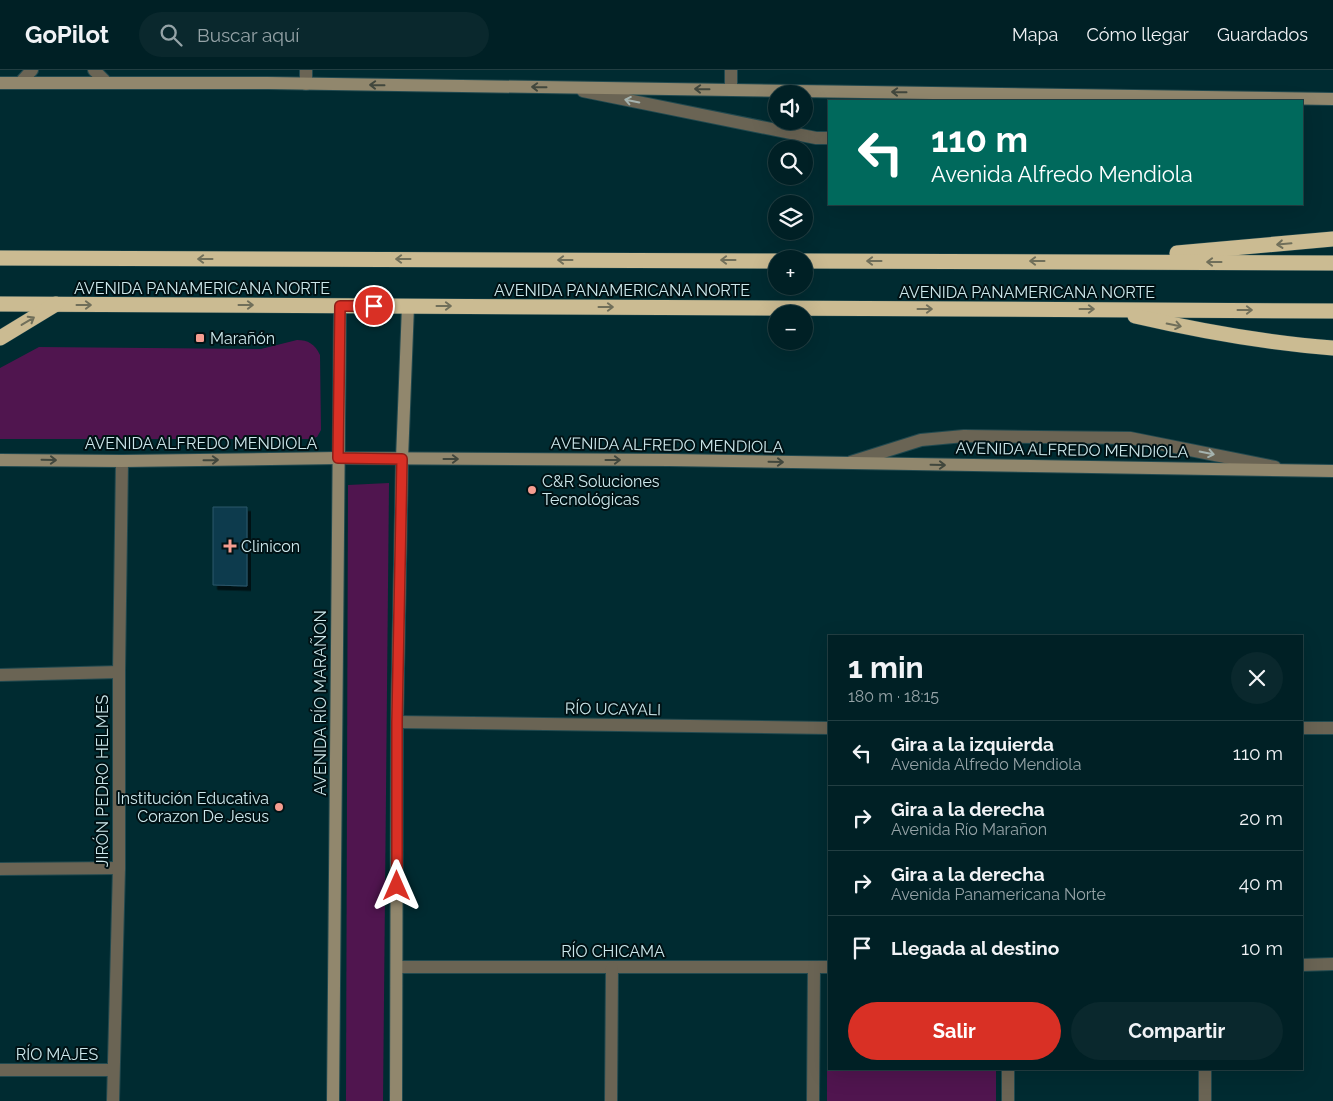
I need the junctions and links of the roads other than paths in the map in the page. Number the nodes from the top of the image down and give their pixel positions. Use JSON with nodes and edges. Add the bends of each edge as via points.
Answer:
{"nodes":[{"id":1,"x":32,"y":70,"type":"edge"},
{"id":2,"x":94,"y":70,"type":"edge"},
{"id":3,"x":306,"y":70,"type":"edge"},
{"id":4,"x":731,"y":70,"type":"edge"},
{"id":5,"x":0,"y":83,"type":"edge"},
{"id":6,"x":20,"y":83,"type":"junction"},
{"id":7,"x":107,"y":83,"type":"junction"},
{"id":8,"x":306,"y":84,"type":"junction"},
{"id":9,"x":566,"y":88,"type":"junction"},
{"id":10,"x":731,"y":90,"type":"junction"},
{"id":11,"x":1240,"y":97,"type":"junction"},
{"id":12,"x":1333,"y":99,"type":"edge"},
{"id":13,"x":1222,"y":100,"type":"edge"},
{"id":14,"x":828,"y":138,"type":"edge"},
{"id":15,"x":1333,"y":239,"type":"edge"},
{"id":16,"x":0,"y":258,"type":"edge"},
{"id":17,"x":768,"y":261,"type":"edge"},
{"id":18,"x":813,"y":261,"type":"edge"},
{"id":19,"x":1086,"y":262,"type":"junction"},
{"id":20,"x":1333,"y":263,"type":"edge"},
{"id":21,"x":0,"y":304,"type":"edge"},
{"id":22,"x":56,"y":304,"type":"junction"},
{"id":23,"x":340,"y":306,"type":"junction"},
{"id":24,"x":408,"y":306,"type":"junction"},
{"id":25,"x":1109,"y":310,"type":"junction"},
{"id":26,"x":1333,"y":311,"type":"edge"},
{"id":27,"x":0,"y":338,"type":"edge"},
{"id":28,"x":1333,"y":348,"type":"edge"},
{"id":29,"x":338,"y":458,"type":"junction"},
{"id":30,"x":402,"y":459,"type":"junction"},
{"id":31,"x":0,"y":460,"type":"edge"},
{"id":32,"x":122,"y":461,"type":"junction"},
{"id":33,"x":849,"y":463,"type":"junction"},
{"id":34,"x":1293,"y":470,"type":"junction"},
{"id":35,"x":1333,"y":471,"type":"edge"},
{"id":36,"x":119,"y":672,"type":"junction"},
{"id":37,"x":0,"y":676,"type":"edge"},
{"id":38,"x":397,"y":722,"type":"junction"},
{"id":39,"x":828,"y":728,"type":"edge"},
{"id":40,"x":1303,"y":728,"type":"edge"},
{"id":41,"x":1333,"y":728,"type":"edge"},
{"id":42,"x":0,"y":868,"type":"edge"},
{"id":43,"x":118,"y":868,"type":"junction"},
{"id":44,"x":1333,"y":964,"type":"edge"},
{"id":45,"x":1303,"y":965,"type":"edge"},
{"id":46,"x":397,"y":967,"type":"junction"},
{"id":47,"x":814,"y":967,"type":"junction"},
{"id":48,"x":828,"y":967,"type":"edge"},
{"id":49,"x":612,"y":968,"type":"junction"},
{"id":50,"x":0,"y":1070,"type":"edge"},
{"id":51,"x":113,"y":1070,"type":"junction"},
{"id":52,"x":1008,"y":1070,"type":"edge"},
{"id":53,"x":1205,"y":1070,"type":"edge"},
{"id":54,"x":113,"y":1101,"type":"edge"},
{"id":55,"x":334,"y":1101,"type":"edge"},
{"id":56,"x":396,"y":1101,"type":"edge"},
{"id":57,"x":611,"y":1101,"type":"edge"},
{"id":58,"x":813,"y":1101,"type":"edge"},
{"id":59,"x":1008,"y":1101,"type":"edge"},
{"id":60,"x":1205,"y":1101,"type":"edge"}],
"edges":[{"from":1,"to":6,"type":"street"},
{"from":2,"to":7,"type":"street"},
{"from":3,"to":8,"type":"street"},
{"from":4,"to":10,"type":"street"},
{"from":5,"to":6,"type":"main road"},
{"from":6,"to":7,"type":"main road"},
{"from":7,"to":8,"type":"main road"},
{"from":9,"to":8,"type":"main road","one_way":true},
{"from":10,"to":9,"type":"main road","one_way":true},
{"from":14,"to":9,"type":"street","one_way":true},
{"from":11,"to":10,"type":"main road","one_way":true},
{"from":11,"to":12,"type":"main road"},
{"from":11,"to":13,"type":"street"},
{"from":15,"to":19,"type":"highway","one_way":true},
{"from":17,"to":16,"type":"highway","name":"AVENIDA PANAMERICANA NORTE","one_way":true},
{"from":19,"to":18,"type":"highway","name":"AVENIDA PANAMERICANA NORTE","one_way":true},
{"from":20,"to":19,"type":"highway","name":"AVENIDA PANAMERICANA NORTE","one_way":true},
{"from":21,"to":22,"type":"highway","name":"AVENIDA PANAMERICANA NORTE"},
{"from":22,"to":23,"type":"highway","name":"AVENIDA PANAMERICANA NORTE","one_way":true},
{"from":27,"to":22,"type":"highway","one_way":true},
{"from":23,"to":24,"type":"highway","name":"AVENIDA PANAMERICANA NORTE"},
{"from":23,"to":29,"type":"main road","name":"AVENIDA RÍO MARAÑON"},
{"from":24,"to":25,"type":"highway","name":"AVENIDA PANAMERICANA NORTE","one_way":true},
{"from":24,"to":30,"type":"main road"},
{"from":25,"to":26,"type":"highway","name":"AVENIDA PANAMERICANA NORTE","one_way":true},
{"from":25,"to":28,"type":"highway","one_way":true,"via":[[1210,332]]},
{"from":29,"to":30,"type":"main road","name":"AVENIDA ALFREDO MENDIOLA"},
{"from":32,"to":29,"type":"main road","name":"AVENIDA ALFREDO MENDIOLA","one_way":true},
{"from":29,"to":55,"type":"main road","name":"AVENIDA RÍO MARAÑON"},
{"from":30,"to":33,"type":"main road","name":"AVENIDA ALFREDO MENDIOLA","one_way":true},
{"from":30,"to":38,"type":"main road"},
{"from":31,"to":32,"type":"main road","name":"AVENIDA ALFREDO MENDIOLA","one_way":true},
{"from":32,"to":36,"type":"street","name":"JIRÓN PEDRO HELMES"},
{"from":33,"to":34,"type":"main road","name":"AVENIDA ALFREDO MENDIOLA","one_way":true},
{"from":33,"to":34,"type":"street","one_way":true,"via":[[921,440],[964,436],[1130,438]]},
{"from":34,"to":35,"type":"main road","name":"AVENIDA ALFREDO MENDIOLA"},
{"from":36,"to":37,"type":"street"},
{"from":36,"to":43,"type":"street","name":"JIRÓN PEDRO HELMES"},
{"from":38,"to":39,"type":"street","name":"RÍO UCAYALI"},
{"from":38,"to":46,"type":"main road"},
{"from":40,"to":41,"type":"street"},
{"from":42,"to":43,"type":"street"},
{"from":43,"to":51,"type":"street","name":"JIRÓN PEDRO HELMES"},
{"from":44,"to":45,"type":"street"},
{"from":46,"to":49,"type":"street","name":"RÍO CHICAMA"},
{"from":46,"to":56,"type":"main road"},
{"from":47,"to":48,"type":"street","name":"RÍO CHICAMA"},
{"from":47,"to":49,"type":"street","name":"RÍO CHICAMA"},
{"from":47,"to":58,"type":"street"},
{"from":49,"to":57,"type":"street"},
{"from":50,"to":51,"type":"street","name":"RÍO MAJES"},
{"from":51,"to":54,"type":"street","name":"JIRÓN PEDRO HELMES"},
{"from":52,"to":59,"type":"street"},
{"from":53,"to":60,"type":"street"}]}
